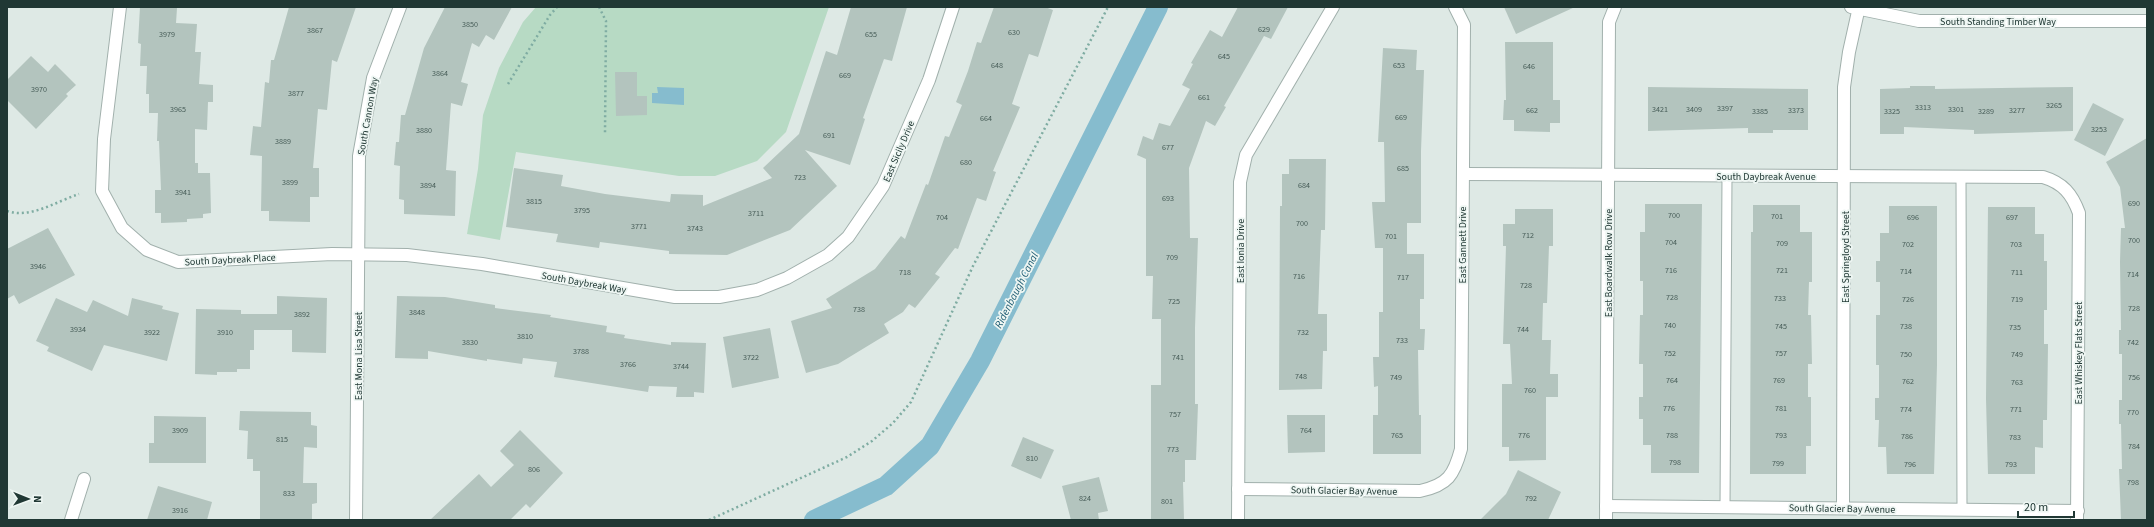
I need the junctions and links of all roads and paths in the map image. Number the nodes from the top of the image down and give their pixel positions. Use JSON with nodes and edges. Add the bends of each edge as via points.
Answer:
{"nodes":[{"id":1,"x":120,"y":7,"type":"edge"},
{"id":2,"x":400,"y":7,"type":"edge"},
{"id":3,"x":557,"y":7,"type":"edge"},
{"id":4,"x":598,"y":7,"type":"edge"},
{"id":5,"x":953,"y":7,"type":"edge"},
{"id":6,"x":1108,"y":7,"type":"edge"},
{"id":7,"x":1333,"y":7,"type":"edge"},
{"id":8,"x":1455,"y":7,"type":"edge"},
{"id":9,"x":1615,"y":7,"type":"edge"},
{"id":10,"x":1856,"y":8,"type":"edge"},
{"id":11,"x":2147,"y":21,"type":"edge"},
{"id":12,"x":508,"y":84,"type":"dead end"},
{"id":13,"x":604,"y":133,"type":"dead end"},
{"id":14,"x":1463,"y":174,"type":"junction"},
{"id":15,"x":1609,"y":175,"type":"junction"},
{"id":16,"x":1727,"y":176,"type":"junction"},
{"id":17,"x":1845,"y":176,"type":"junction"},
{"id":18,"x":1961,"y":177,"type":"junction"},
{"id":19,"x":2066,"y":189,"type":"joint"},
{"id":20,"x":79,"y":194,"type":"dead end"},
{"id":21,"x":7,"y":211,"type":"edge"},
{"id":22,"x":359,"y":254,"type":"junction"},
{"id":23,"x":806,"y":269,"type":"joint"},
{"id":24,"x":84,"y":479,"type":"dead end"},
{"id":25,"x":1447,"y":481,"type":"joint"},
{"id":26,"x":1238,"y":489,"type":"junction"},
{"id":27,"x":1606,"y":506,"type":"junction"},
{"id":28,"x":1725,"y":507,"type":"junction"},
{"id":29,"x":1843,"y":508,"type":"junction"},
{"id":30,"x":1962,"y":510,"type":"junction"},
{"id":31,"x":2078,"y":515,"type":"edge"},
{"id":32,"x":71,"y":520,"type":"edge"},
{"id":33,"x":356,"y":520,"type":"edge"},
{"id":34,"x":709,"y":520,"type":"edge"},
{"id":35,"x":1238,"y":520,"type":"edge"},
{"id":36,"x":1606,"y":520,"type":"edge"}],
"edges":[{"from":1,"to":22,"type":"street","name":"South Daybreak Place","via":[[104,140],[102,191],[122,228],[147,250],[178,262]]},
{"from":2,"to":22,"type":"street","name":"South Cannon Way","via":[[373,78],[359,156]]},
{"from":3,"to":12,"type":"path"},
{"from":4,"to":13,"type":"path","via":[[606,21]]},
{"from":5,"to":23,"type":"street","name":"East Sicily Drive","via":[[929,80],[883,186],[848,237],[828,255]]},
{"from":6,"to":34,"type":"path","via":[[973,266],[911,402],[893,423],[847,457]]},
{"from":7,"to":26,"type":"street","name":"East Ionia Drive","via":[[1246,155],[1240,182]]},
{"from":8,"to":14,"type":"street","name":"East Gannett Drive","via":[[1464,25]]},
{"from":9,"to":15,"type":"street","name":"East Boardwalk Row Drive","via":[[1610,22]]},
{"from":10,"to":11,"type":"street","name":"South Standing Timber Way","via":[[1919,21]]},
{"from":10,"to":17,"type":"street","name":"East Springloyd Street","via":[[1844,88]]},
{"from":14,"to":15,"type":"street","name":"South Daybreak Avenue"},
{"from":14,"to":25,"type":"street","name":"East Gannett Drive","via":[[1462,449],[1457,466]]},
{"from":15,"to":16,"type":"street","name":"South Daybreak Avenue"},
{"from":15,"to":27,"type":"street","name":"East Boardwalk Row Drive"},
{"from":16,"to":17,"type":"street","name":"South Daybreak Avenue"},
{"from":16,"to":28,"type":"lane"},
{"from":17,"to":18,"type":"street","name":"South Daybreak Avenue"},
{"from":17,"to":29,"type":"street","name":"East Springloyd Street"},
{"from":18,"to":19,"type":"street","name":"South Daybreak Avenue","via":[[2043,177],[2056,181]]},
{"from":18,"to":30,"type":"lane"},
{"from":19,"to":31,"type":"street","name":"East Whiskey Flats Street","via":[[2079,213]]},
{"from":20,"to":21,"type":"path","via":[[29,212]]},
{"from":22,"to":23,"type":"street","name":"South Daybreak Way","via":[[407,255],[482,264],[675,297],[719,297],[757,290]]},
{"from":22,"to":33,"type":"street","name":"East Mona Lisa Street"},
{"from":24,"to":32,"type":"street"},
{"from":25,"to":26,"type":"street","name":"South Glacier Bay Avenue","via":[[1434,488],[1420,491]]},
{"from":26,"to":35,"type":"street","name":"East Ionia Drive"},
{"from":27,"to":28,"type":"street","name":"South Glacier Bay Avenue"},
{"from":27,"to":36,"type":"street","name":"East Boardwalk Row Drive"},
{"from":28,"to":29,"type":"street","name":"South Glacier Bay Avenue"},
{"from":29,"to":30,"type":"street","name":"South Glacier Bay Avenue"},
{"from":30,"to":31,"type":"street","name":"South Glacier Bay Avenue"}]}
